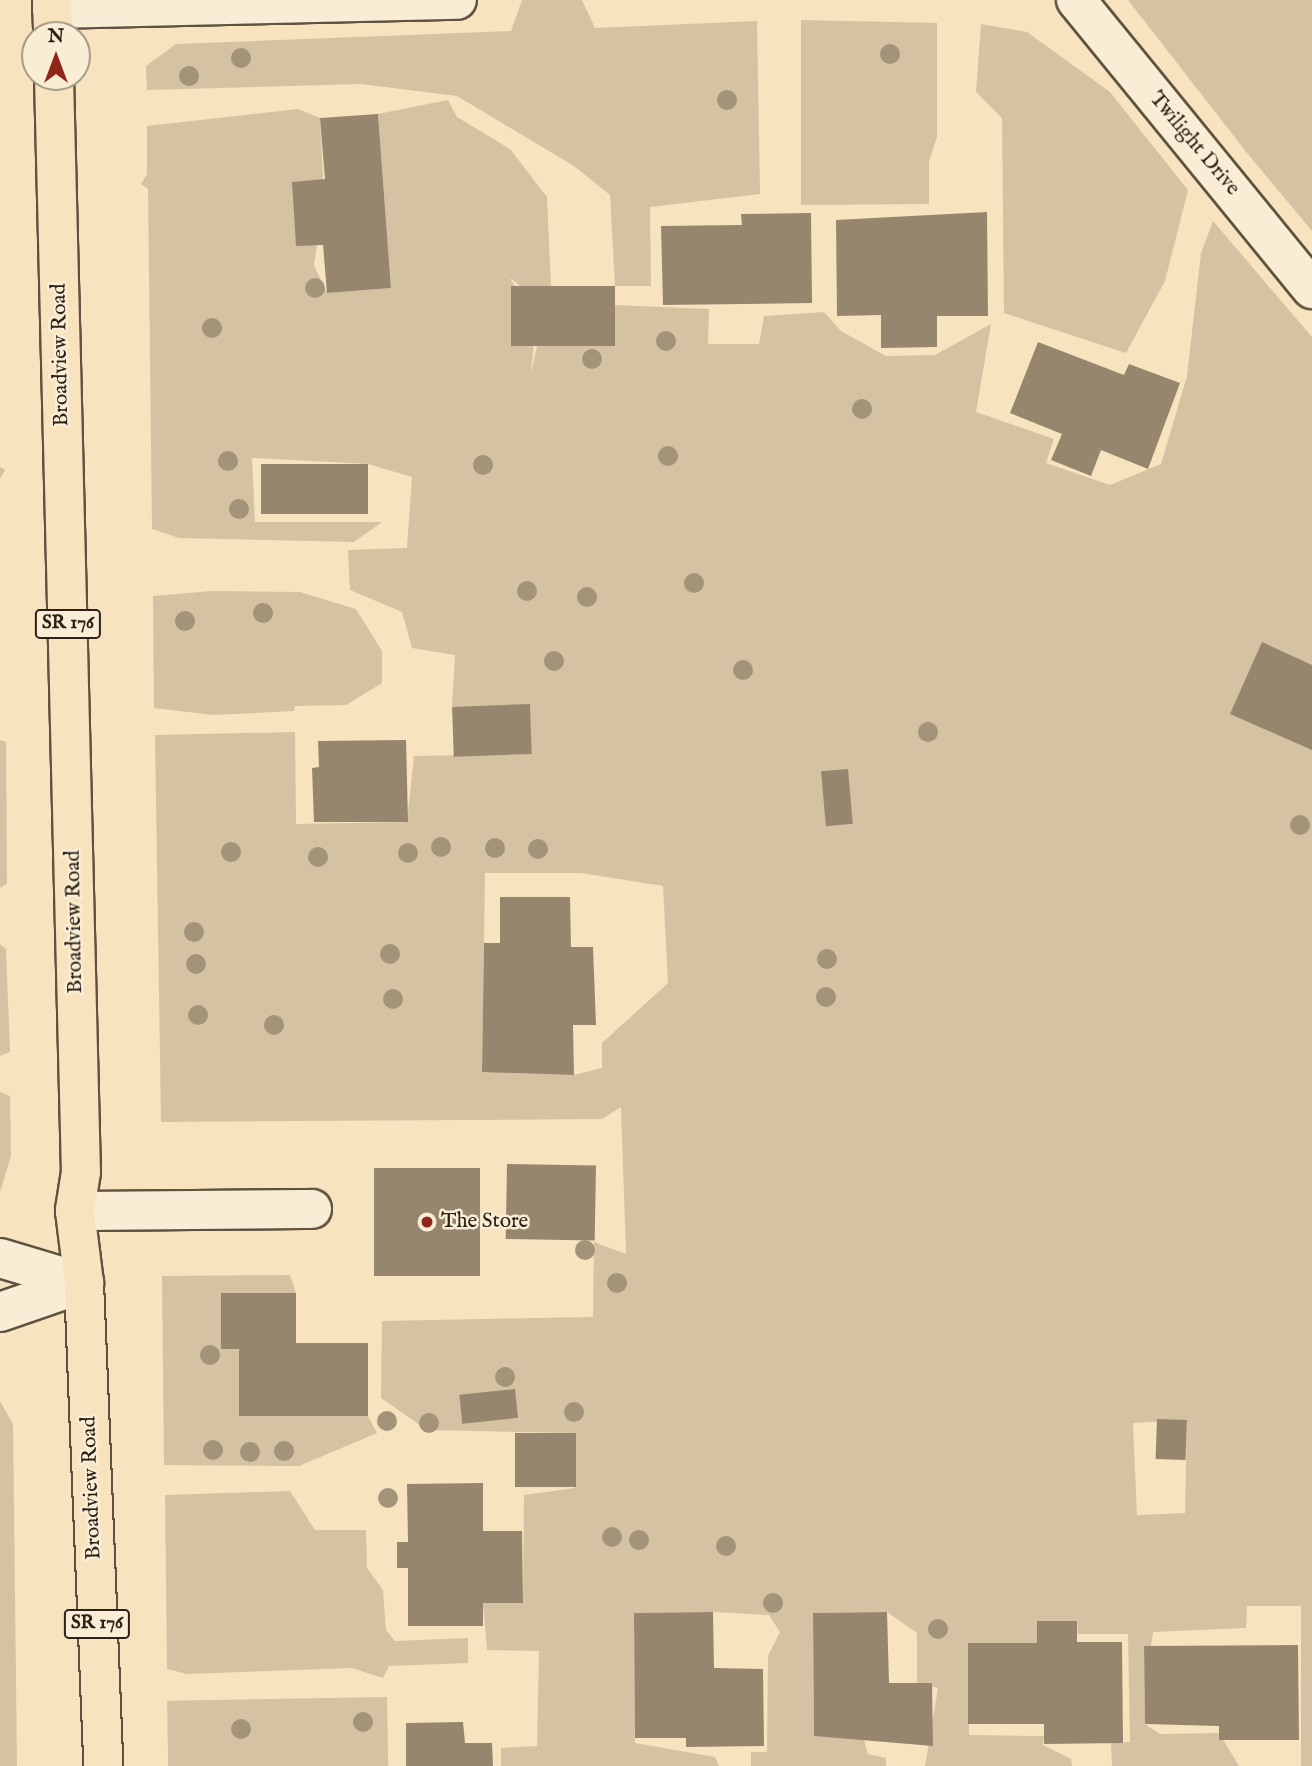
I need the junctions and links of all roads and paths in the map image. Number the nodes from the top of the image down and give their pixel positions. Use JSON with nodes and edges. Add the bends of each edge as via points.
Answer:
{"nodes":[{"id":1,"x":457,"y":0,"type":"edge"},
{"id":2,"x":1076,"y":0,"type":"edge"},
{"id":3,"x":53,"y":15,"type":"edge"},
{"id":4,"x":54,"y":91,"type":"edge"},
{"id":5,"x":1312,"y":289,"type":"edge"},
{"id":6,"x":312,"y":1209,"type":"dead end"},
{"id":7,"x":75,"y":1211,"type":"junction"},
{"id":8,"x":0,"y":1258,"type":"edge"},
{"id":9,"x":84,"y":1283,"type":"junction"},
{"id":10,"x":0,"y":1312,"type":"edge"},
{"id":11,"x":103,"y":1766,"type":"edge"}],
"edges":[{"from":1,"to":3,"type":"street"},
{"from":2,"to":5,"type":"street","name":"Twilight Drive"},
{"from":4,"to":7,"type":"main road","name":"Broadview Road","number":"SR 176","via":[[82,1172]]},
{"from":6,"to":7,"type":"street"},
{"from":7,"to":9,"type":"main road","name":"Broadview Road","number":"SR 176"},
{"from":8,"to":9,"type":"street"},
{"from":9,"to":10,"type":"street"},
{"from":9,"to":11,"type":"main road","name":"Broadview Road","number":"SR 176"}]}
